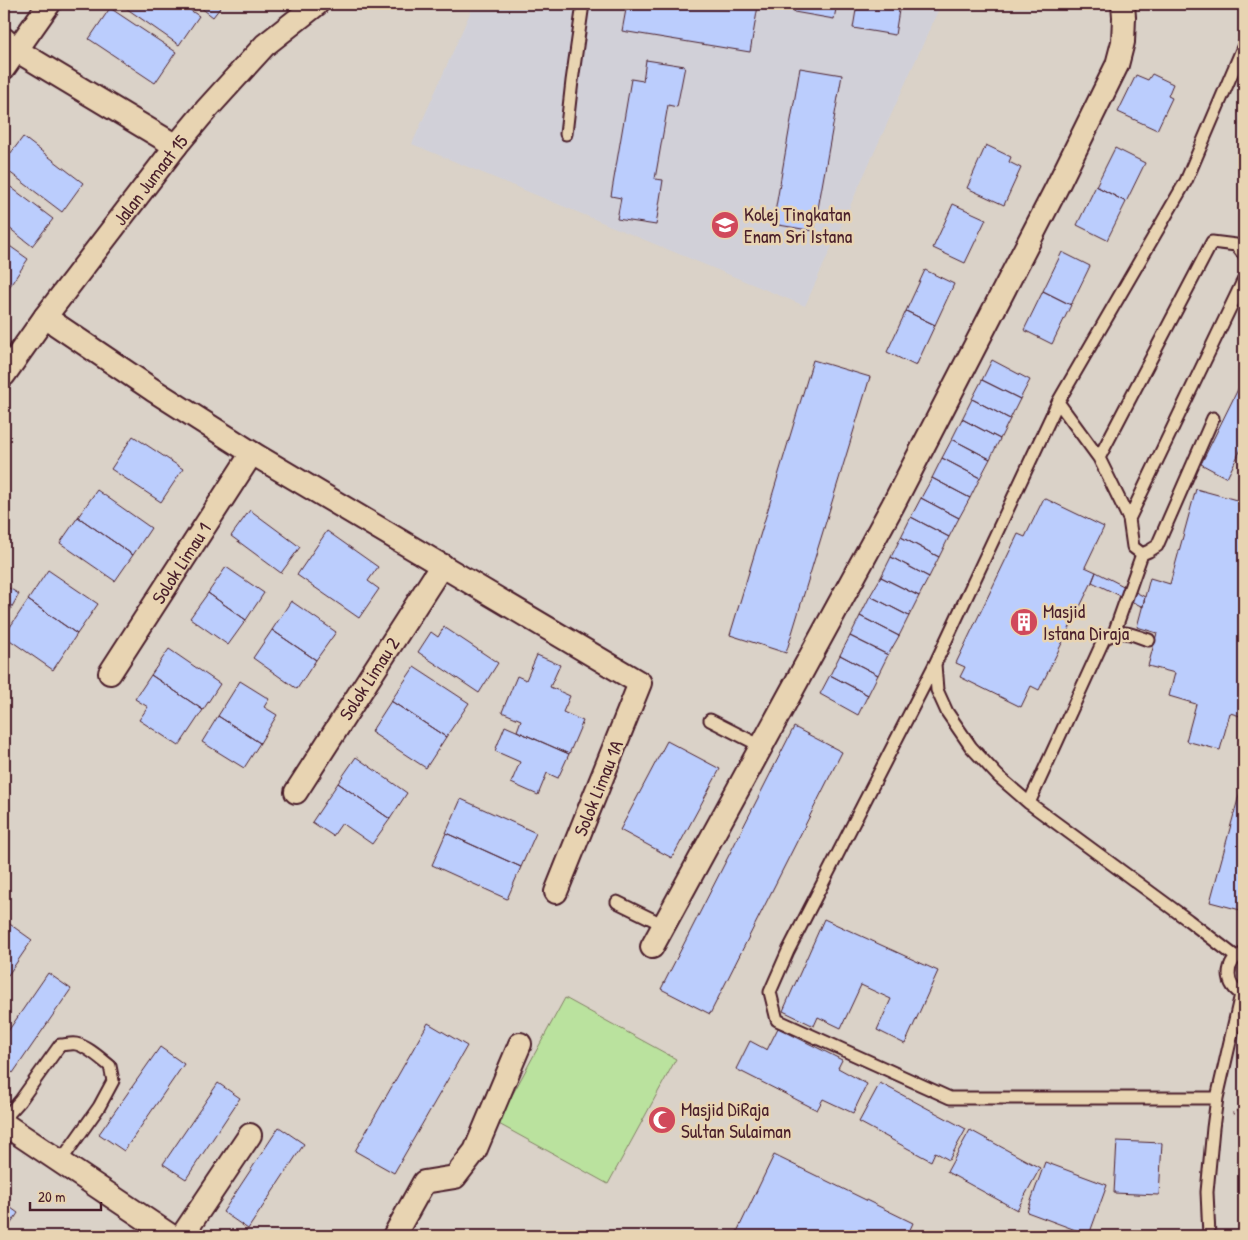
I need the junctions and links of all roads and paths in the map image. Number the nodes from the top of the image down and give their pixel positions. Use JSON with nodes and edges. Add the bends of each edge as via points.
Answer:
{"nodes":[{"id":1,"x":49,"y":4,"type":"edge"},
{"id":2,"x":317,"y":4,"type":"edge"},
{"id":3,"x":584,"y":4,"type":"edge"},
{"id":4,"x":1122,"y":4,"type":"edge"},
{"id":5,"x":10,"y":44,"type":"edge"},
{"id":6,"x":1244,"y":45,"type":"edge"},
{"id":7,"x":4,"y":68,"type":"edge"},
{"id":8,"x":566,"y":134,"type":"dead end"},
{"id":9,"x":176,"y":146,"type":"junction"},
{"id":10,"x":1244,"y":254,"type":"edge"},
{"id":11,"x":1244,"y":279,"type":"edge"},
{"id":12,"x":45,"y":317,"type":"junction"},
{"id":13,"x":4,"y":376,"type":"edge"},
{"id":14,"x":1058,"y":402,"type":"junction"},
{"id":15,"x":1213,"y":418,"type":"dead end"},
{"id":16,"x":252,"y":453,"type":"junction"},
{"id":17,"x":1099,"y":458,"type":"junction"},
{"id":18,"x":1129,"y":519,"type":"junction"},
{"id":19,"x":1142,"y":554,"type":"junction"},
{"id":20,"x":442,"y":565,"type":"junction"},
{"id":21,"x":1114,"y":633,"type":"junction"},
{"id":22,"x":1149,"y":640,"type":"dead end"},
{"id":23,"x":934,"y":664,"type":"junction"},
{"id":24,"x":110,"y":673,"type":"dead end"},
{"id":25,"x":710,"y":720,"type":"dead end"},
{"id":26,"x":761,"y":746,"type":"junction"},
{"id":27,"x":296,"y":792,"type":"dead end"},
{"id":28,"x":1029,"y":803,"type":"junction"},
{"id":29,"x":556,"y":892,"type":"dead end"},
{"id":30,"x":617,"y":902,"type":"dead end"},
{"id":31,"x":664,"y":925,"type":"junction"},
{"id":32,"x":652,"y":947,"type":"dead end"},
{"id":33,"x":1240,"y":955,"type":"edge"},
{"id":34,"x":1243,"y":994,"type":"edge"},
{"id":35,"x":520,"y":1044,"type":"dead end"},
{"id":36,"x":1217,"y":1098,"type":"junction"},
{"id":37,"x":4,"y":1119,"type":"edge"},
{"id":38,"x":4,"y":1124,"type":"edge"},
{"id":39,"x":250,"y":1135,"type":"dead end"},
{"id":40,"x":60,"y":1162,"type":"junction"},
{"id":41,"x":1244,"y":1232,"type":"edge"},
{"id":42,"x":171,"y":1236,"type":"edge"},
{"id":43,"x":182,"y":1236,"type":"edge"},
{"id":44,"x":394,"y":1236,"type":"edge"},
{"id":45,"x":1209,"y":1236,"type":"edge"},
{"id":46,"x":1234,"y":1236,"type":"edge"}],
"edges":[{"from":1,"to":5,"type":"street"},
{"from":2,"to":9,"type":"street","name":"Jalan Jumaat 15","via":[[265,45]]},
{"from":3,"to":8,"type":"lane"},
{"from":4,"to":26,"type":"street","via":[[1123,42],[1113,74],[893,504]]},
{"from":5,"to":7,"type":"street"},
{"from":5,"to":9,"type":"street"},
{"from":6,"to":14,"type":"lane","via":[[1186,181]]},
{"from":9,"to":12,"type":"street","name":"Jalan Jumaat 15"},
{"from":10,"to":17,"type":"lane","via":[[1236,245],[1212,242]]},
{"from":11,"to":18,"type":"lane"},
{"from":12,"to":13,"type":"street","name":"Jalan Jumaat 15"},
{"from":12,"to":16,"type":"street"},
{"from":14,"to":17,"type":"lane"},
{"from":14,"to":23,"type":"lane"},
{"from":15,"to":19,"type":"lane","via":[[1157,546]]},
{"from":16,"to":20,"type":"street"},
{"from":16,"to":24,"type":"street","name":"Solok Limau 1"},
{"from":17,"to":18,"type":"lane"},
{"from":18,"to":19,"type":"lane","via":[[1132,547]]},
{"from":19,"to":21,"type":"lane"},
{"from":20,"to":27,"type":"street","name":"Solok Limau 2"},
{"from":20,"to":29,"type":"street","name":"Solok Limau 1A","via":[[640,683]]},
{"from":21,"to":22,"type":"lane","via":[[1123,632]]},
{"from":21,"to":28,"type":"lane","via":[[1104,638]]},
{"from":23,"to":28,"type":"lane","via":[[938,690],[947,712],[970,747]]},
{"from":23,"to":36,"type":"lane","via":[[788,951],[770,992],[777,1020],[950,1098]]},
{"from":25,"to":26,"type":"lane"},
{"from":26,"to":31,"type":"street"},
{"from":28,"to":33,"type":"lane"},
{"from":30,"to":31,"type":"lane"},
{"from":31,"to":32,"type":"street"},
{"from":33,"to":34,"type":"lane","via":[[1232,963],[1229,976],[1231,984]]},
{"from":34,"to":36,"type":"lane"},
{"from":35,"to":44,"type":"street","via":[[475,1151],[454,1177],[424,1182]]},
{"from":36,"to":45,"type":"lane","via":[[1207,1192]]},
{"from":37,"to":40,"type":"lane","via":[[60,1045],[77,1044],[101,1059],[110,1066],[113,1081],[99,1107]]},
{"from":38,"to":40,"type":"street"},
{"from":39,"to":43,"type":"street"},
{"from":40,"to":42,"type":"street"},
{"from":41,"to":46,"type":"path"}]}
